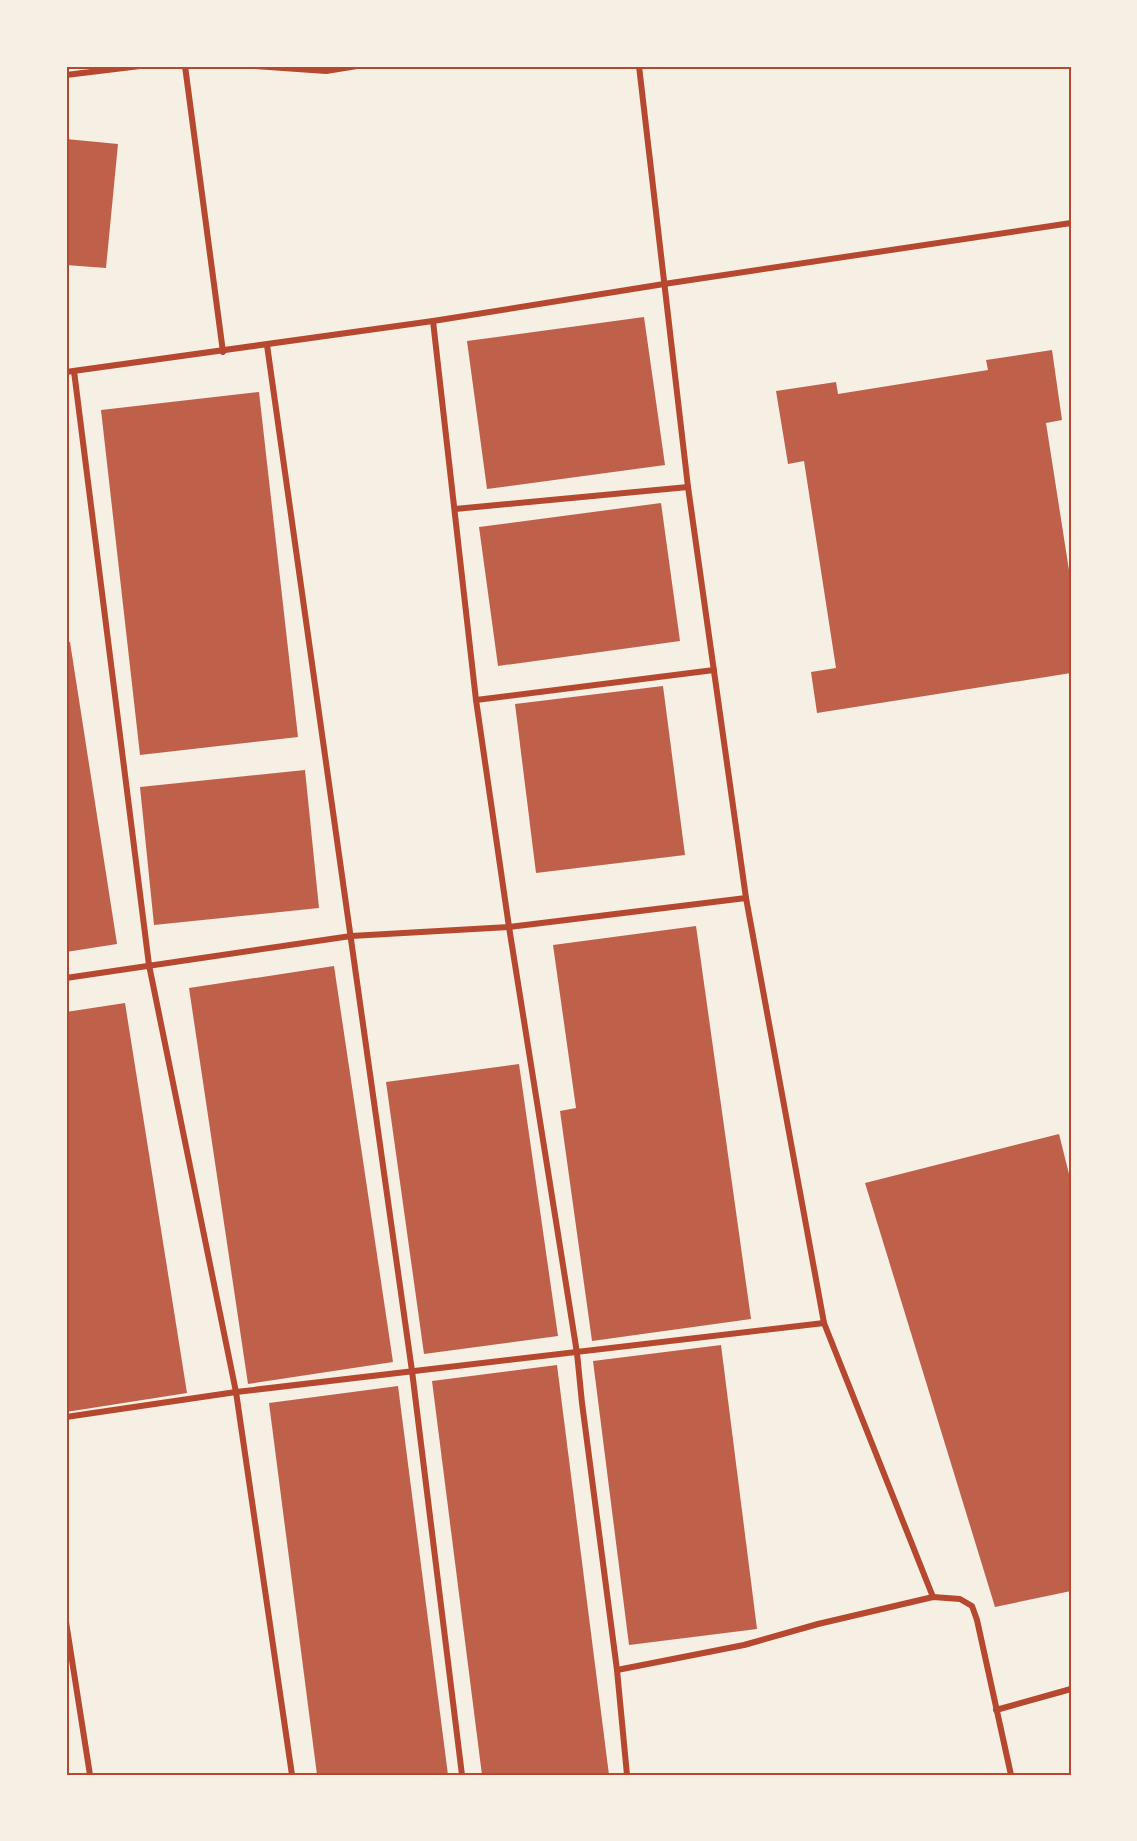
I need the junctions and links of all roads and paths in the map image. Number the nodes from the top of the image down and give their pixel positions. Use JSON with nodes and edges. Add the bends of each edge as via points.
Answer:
{"nodes":[{"id":1,"x":140,"y":66,"type":"edge"},
{"id":2,"x":185,"y":66,"type":"edge"},
{"id":3,"x":255,"y":66,"type":"edge"},
{"id":4,"x":357,"y":66,"type":"edge"},
{"id":5,"x":639,"y":66,"type":"edge"},
{"id":6,"x":66,"y":75,"type":"edge"},
{"id":7,"x":1071,"y":224,"type":"edge"},
{"id":8,"x":664,"y":284,"type":"junction"},
{"id":9,"x":433,"y":321,"type":"junction"},
{"id":10,"x":267,"y":345,"type":"junction"},
{"id":11,"x":223,"y":352,"type":"junction"},
{"id":12,"x":74,"y":371,"type":"junction"},
{"id":13,"x":66,"y":372,"type":"edge"},
{"id":14,"x":688,"y":487,"type":"junction"},
{"id":15,"x":455,"y":508,"type":"junction"},
{"id":16,"x":714,"y":670,"type":"junction"},
{"id":17,"x":476,"y":700,"type":"junction"},
{"id":18,"x":746,"y":897,"type":"junction"},
{"id":19,"x":509,"y":927,"type":"junction"},
{"id":20,"x":351,"y":936,"type":"junction"},
{"id":21,"x":149,"y":965,"type":"junction"},
{"id":22,"x":66,"y":978,"type":"edge"},
{"id":23,"x":824,"y":1323,"type":"junction"},
{"id":24,"x":577,"y":1353,"type":"junction"},
{"id":25,"x":412,"y":1371,"type":"junction"},
{"id":26,"x":236,"y":1392,"type":"junction"},
{"id":27,"x":66,"y":1417,"type":"edge"},
{"id":28,"x":933,"y":1597,"type":"junction"},
{"id":29,"x":66,"y":1627,"type":"edge"},
{"id":30,"x":617,"y":1670,"type":"junction"},
{"id":31,"x":1071,"y":1689,"type":"edge"},
{"id":32,"x":996,"y":1710,"type":"junction"},
{"id":33,"x":90,"y":1775,"type":"edge"},
{"id":34,"x":292,"y":1775,"type":"edge"},
{"id":35,"x":462,"y":1775,"type":"edge"},
{"id":36,"x":627,"y":1775,"type":"edge"},
{"id":37,"x":1011,"y":1775,"type":"edge"}],
"edges":[{"from":1,"to":6,"type":"street"},
{"from":2,"to":11,"type":"street"},
{"from":3,"to":4,"type":"street","via":[[326,71]]},
{"from":5,"to":8,"type":"street"},
{"from":7,"to":8,"type":"street"},
{"from":8,"to":9,"type":"street"},
{"from":8,"to":14,"type":"street"},
{"from":9,"to":10,"type":"street"},
{"from":9,"to":15,"type":"street"},
{"from":10,"to":11,"type":"street"},
{"from":10,"to":20,"type":"street"},
{"from":11,"to":12,"type":"street"},
{"from":12,"to":13,"type":"street"},
{"from":12,"to":21,"type":"street"},
{"from":14,"to":15,"type":"street"},
{"from":14,"to":16,"type":"street"},
{"from":15,"to":17,"type":"street"},
{"from":16,"to":17,"type":"street"},
{"from":16,"to":18,"type":"street"},
{"from":17,"to":19,"type":"street"},
{"from":18,"to":19,"type":"street"},
{"from":18,"to":23,"type":"street"},
{"from":19,"to":20,"type":"street"},
{"from":19,"to":24,"type":"street"},
{"from":20,"to":21,"type":"street"},
{"from":20,"to":25,"type":"street"},
{"from":21,"to":22,"type":"street"},
{"from":21,"to":26,"type":"street"},
{"from":23,"to":24,"type":"street"},
{"from":23,"to":28,"type":"street"},
{"from":24,"to":25,"type":"street"},
{"from":24,"to":30,"type":"street"},
{"from":25,"to":26,"type":"street"},
{"from":25,"to":35,"type":"street"},
{"from":26,"to":27,"type":"street"},
{"from":26,"to":34,"type":"street"},
{"from":28,"to":30,"type":"street","via":[[744,1645]]},
{"from":28,"to":32,"type":"street","via":[[960,1599],[972,1606]]},
{"from":29,"to":33,"type":"street"},
{"from":30,"to":36,"type":"street"},
{"from":31,"to":32,"type":"street"},
{"from":32,"to":37,"type":"street"}]}
